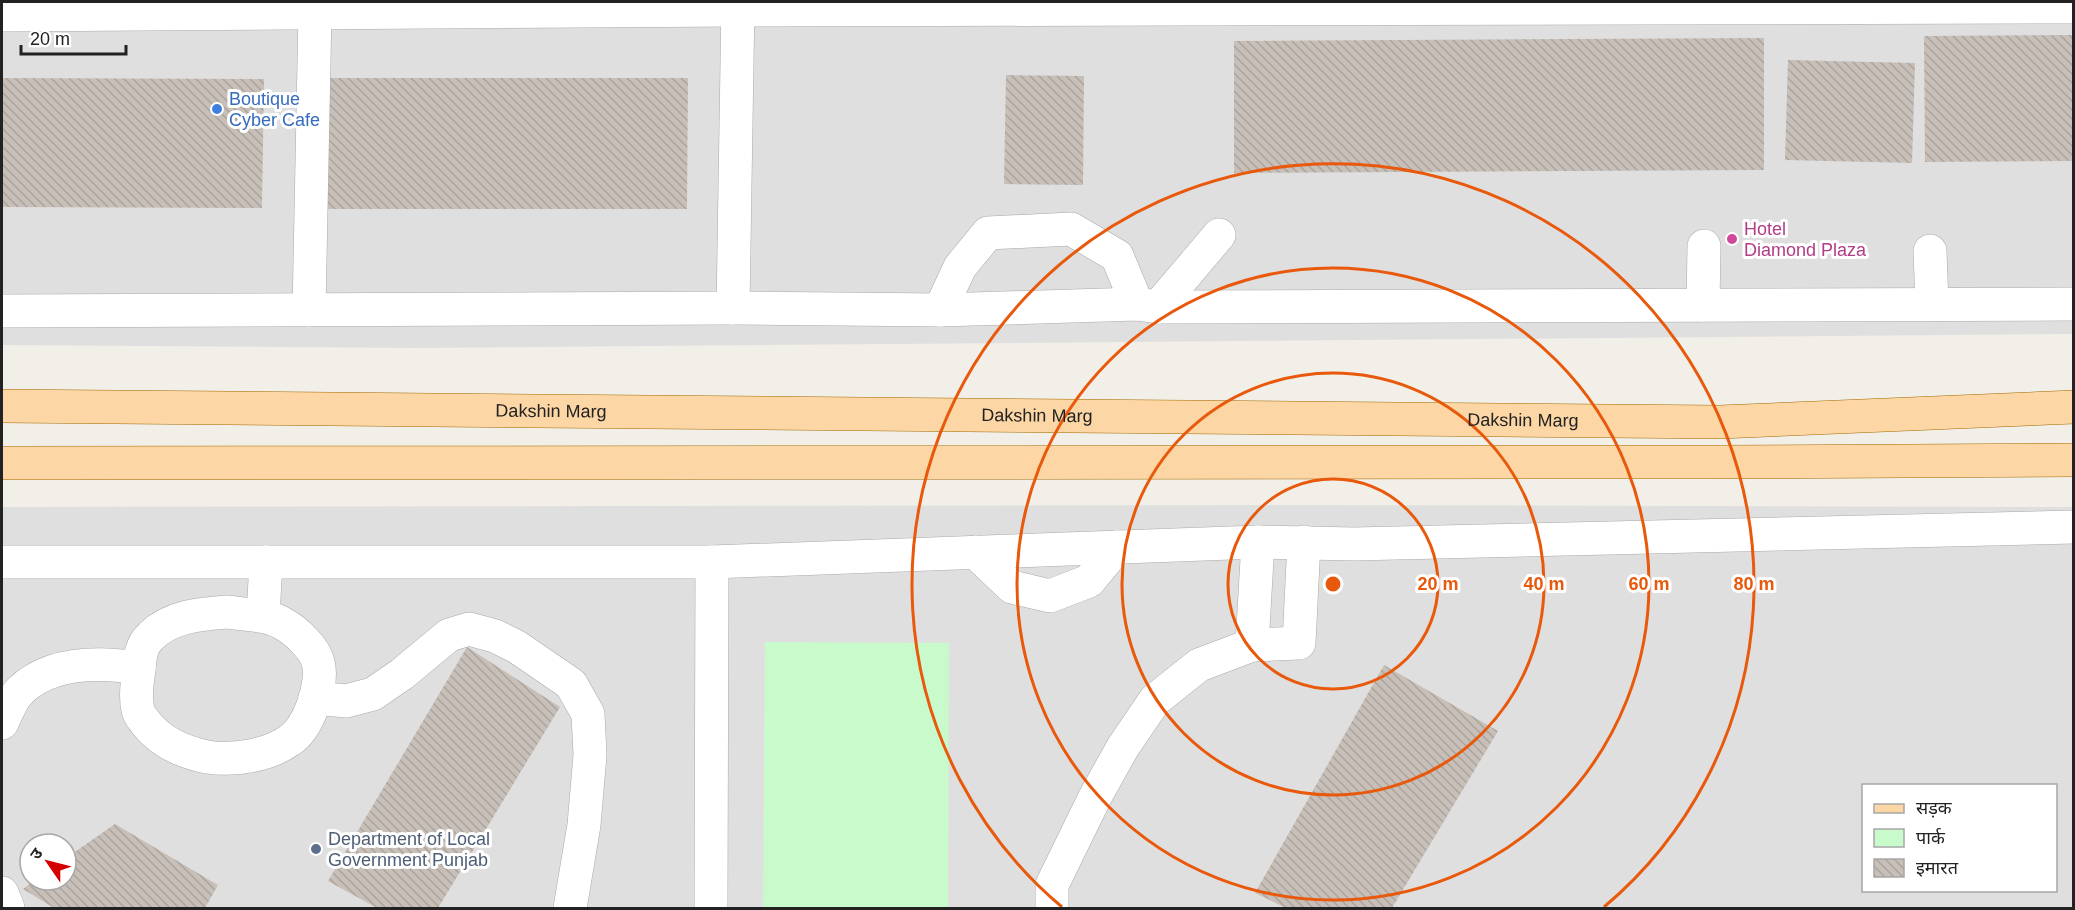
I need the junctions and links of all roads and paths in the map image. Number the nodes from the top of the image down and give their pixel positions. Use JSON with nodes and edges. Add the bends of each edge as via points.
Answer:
{"nodes":[{"id":1,"x":1619,"y":5,"type":"edge"},
{"id":2,"x":472,"y":6,"type":"edge"},
{"id":3,"x":738,"y":6,"type":"edge"},
{"id":4,"x":2073,"y":7,"type":"edge"},
{"id":5,"x":315,"y":13,"type":"junction"},
{"id":6,"x":2,"y":15,"type":"edge"},
{"id":7,"x":1219,"y":235,"type":"dead end"},
{"id":8,"x":1704,"y":246,"type":"dead end"},
{"id":9,"x":1930,"y":251,"type":"dead end"},
{"id":10,"x":1932,"y":304,"type":"junction"},
{"id":11,"x":2073,"y":304,"type":"edge"},
{"id":12,"x":1703,"y":305,"type":"junction"},
{"id":13,"x":1148,"y":306,"type":"junction"},
{"id":14,"x":733,"y":308,"type":"junction"},
{"id":15,"x":309,"y":310,"type":"junction"},
{"id":16,"x":940,"y":310,"type":"junction"},
{"id":17,"x":2,"y":311,"type":"edge"},
{"id":18,"x":2,"y":406,"type":"edge"},
{"id":19,"x":2073,"y":407,"type":"edge"},
{"id":20,"x":2073,"y":460,"type":"edge"},
{"id":21,"x":2,"y":464,"type":"edge"},
{"id":22,"x":2073,"y":528,"type":"edge"},
{"id":23,"x":1258,"y":542,"type":"junction"},
{"id":24,"x":1304,"y":542,"type":"junction"},
{"id":25,"x":1117,"y":547,"type":"junction"},
{"id":26,"x":975,"y":552,"type":"junction"},
{"id":27,"x":2,"y":562,"type":"edge"},
{"id":28,"x":195,"y":562,"type":"junction"},
{"id":29,"x":266,"y":562,"type":"junction"},
{"id":30,"x":712,"y":562,"type":"junction"},
{"id":31,"x":195,"y":615,"type":"junction"},
{"id":32,"x":263,"y":616,"type":"junction"},
{"id":33,"x":1252,"y":645,"type":"junction"},
{"id":34,"x":139,"y":668,"type":"junction"},
{"id":35,"x":315,"y":698,"type":"junction"},
{"id":36,"x":2,"y":723,"type":"edge"},
{"id":37,"x":2,"y":893,"type":"edge"},
{"id":38,"x":8,"y":909,"type":"edge"},
{"id":39,"x":570,"y":909,"type":"edge"},
{"id":40,"x":711,"y":909,"type":"edge"},
{"id":41,"x":1052,"y":909,"type":"edge"}],
"edges":[{"from":1,"to":3,"type":"street"},
{"from":1,"to":4,"type":"street"},
{"from":2,"to":3,"type":"street"},
{"from":2,"to":5,"type":"street"},
{"from":3,"to":14,"type":"street"},
{"from":5,"to":6,"type":"street"},
{"from":5,"to":15,"type":"street"},
{"from":7,"to":13,"type":"street"},
{"from":8,"to":12,"type":"street"},
{"from":9,"to":10,"type":"street"},
{"from":10,"to":11,"type":"street"},
{"from":10,"to":12,"type":"street"},
{"from":12,"to":13,"type":"street"},
{"from":13,"to":16,"type":"street"},
{"from":13,"to":16,"type":"street","via":[[1117,256],[1071,229],[988,233],[960,267]]},
{"from":14,"to":15,"type":"street"},
{"from":14,"to":16,"type":"street"},
{"from":15,"to":17,"type":"street"},
{"from":18,"to":19,"type":"main road","name":"Dakshin Marg","via":[[1708,422]]},
{"from":20,"to":21,"type":"main road"},
{"from":22,"to":24,"type":"street"},
{"from":23,"to":24,"type":"street"},
{"from":23,"to":25,"type":"street"},
{"from":23,"to":33,"type":"street"},
{"from":24,"to":33,"type":"street","via":[[1299,644]]},
{"from":25,"to":26,"type":"street"},
{"from":25,"to":26,"type":"street","via":[[1089,580],[1050,596],[1012,587]]},
{"from":26,"to":30,"type":"street"},
{"from":27,"to":28,"type":"street"},
{"from":28,"to":29,"type":"street"},
{"from":28,"to":31,"type":"street"},
{"from":29,"to":30,"type":"street"},
{"from":29,"to":32,"type":"street"},
{"from":30,"to":40,"type":"street"},
{"from":31,"to":32,"type":"street","via":[[228,612]]},
{"from":31,"to":34,"type":"street","via":[[168,624],[150,636],[141,651]]},
{"from":32,"to":35,"type":"street","via":[[284,624],[303,639],[318,661]]},
{"from":33,"to":41,"type":"street","via":[[1199,665],[1155,700],[1095,797],[1052,885]]},
{"from":34,"to":35,"type":"street","via":[[138,712],[154,734],[180,750],[208,757],[237,758],[266,752],[292,740]]},
{"from":34,"to":36,"type":"street","via":[[114,664],[48,671],[19,691]]},
{"from":35,"to":39,"type":"street","via":[[346,701],[373,694],[449,636],[469,629],[517,647],[571,684],[588,714],[590,755],[584,825]]},
{"from":37,"to":38,"type":"street"}]}
